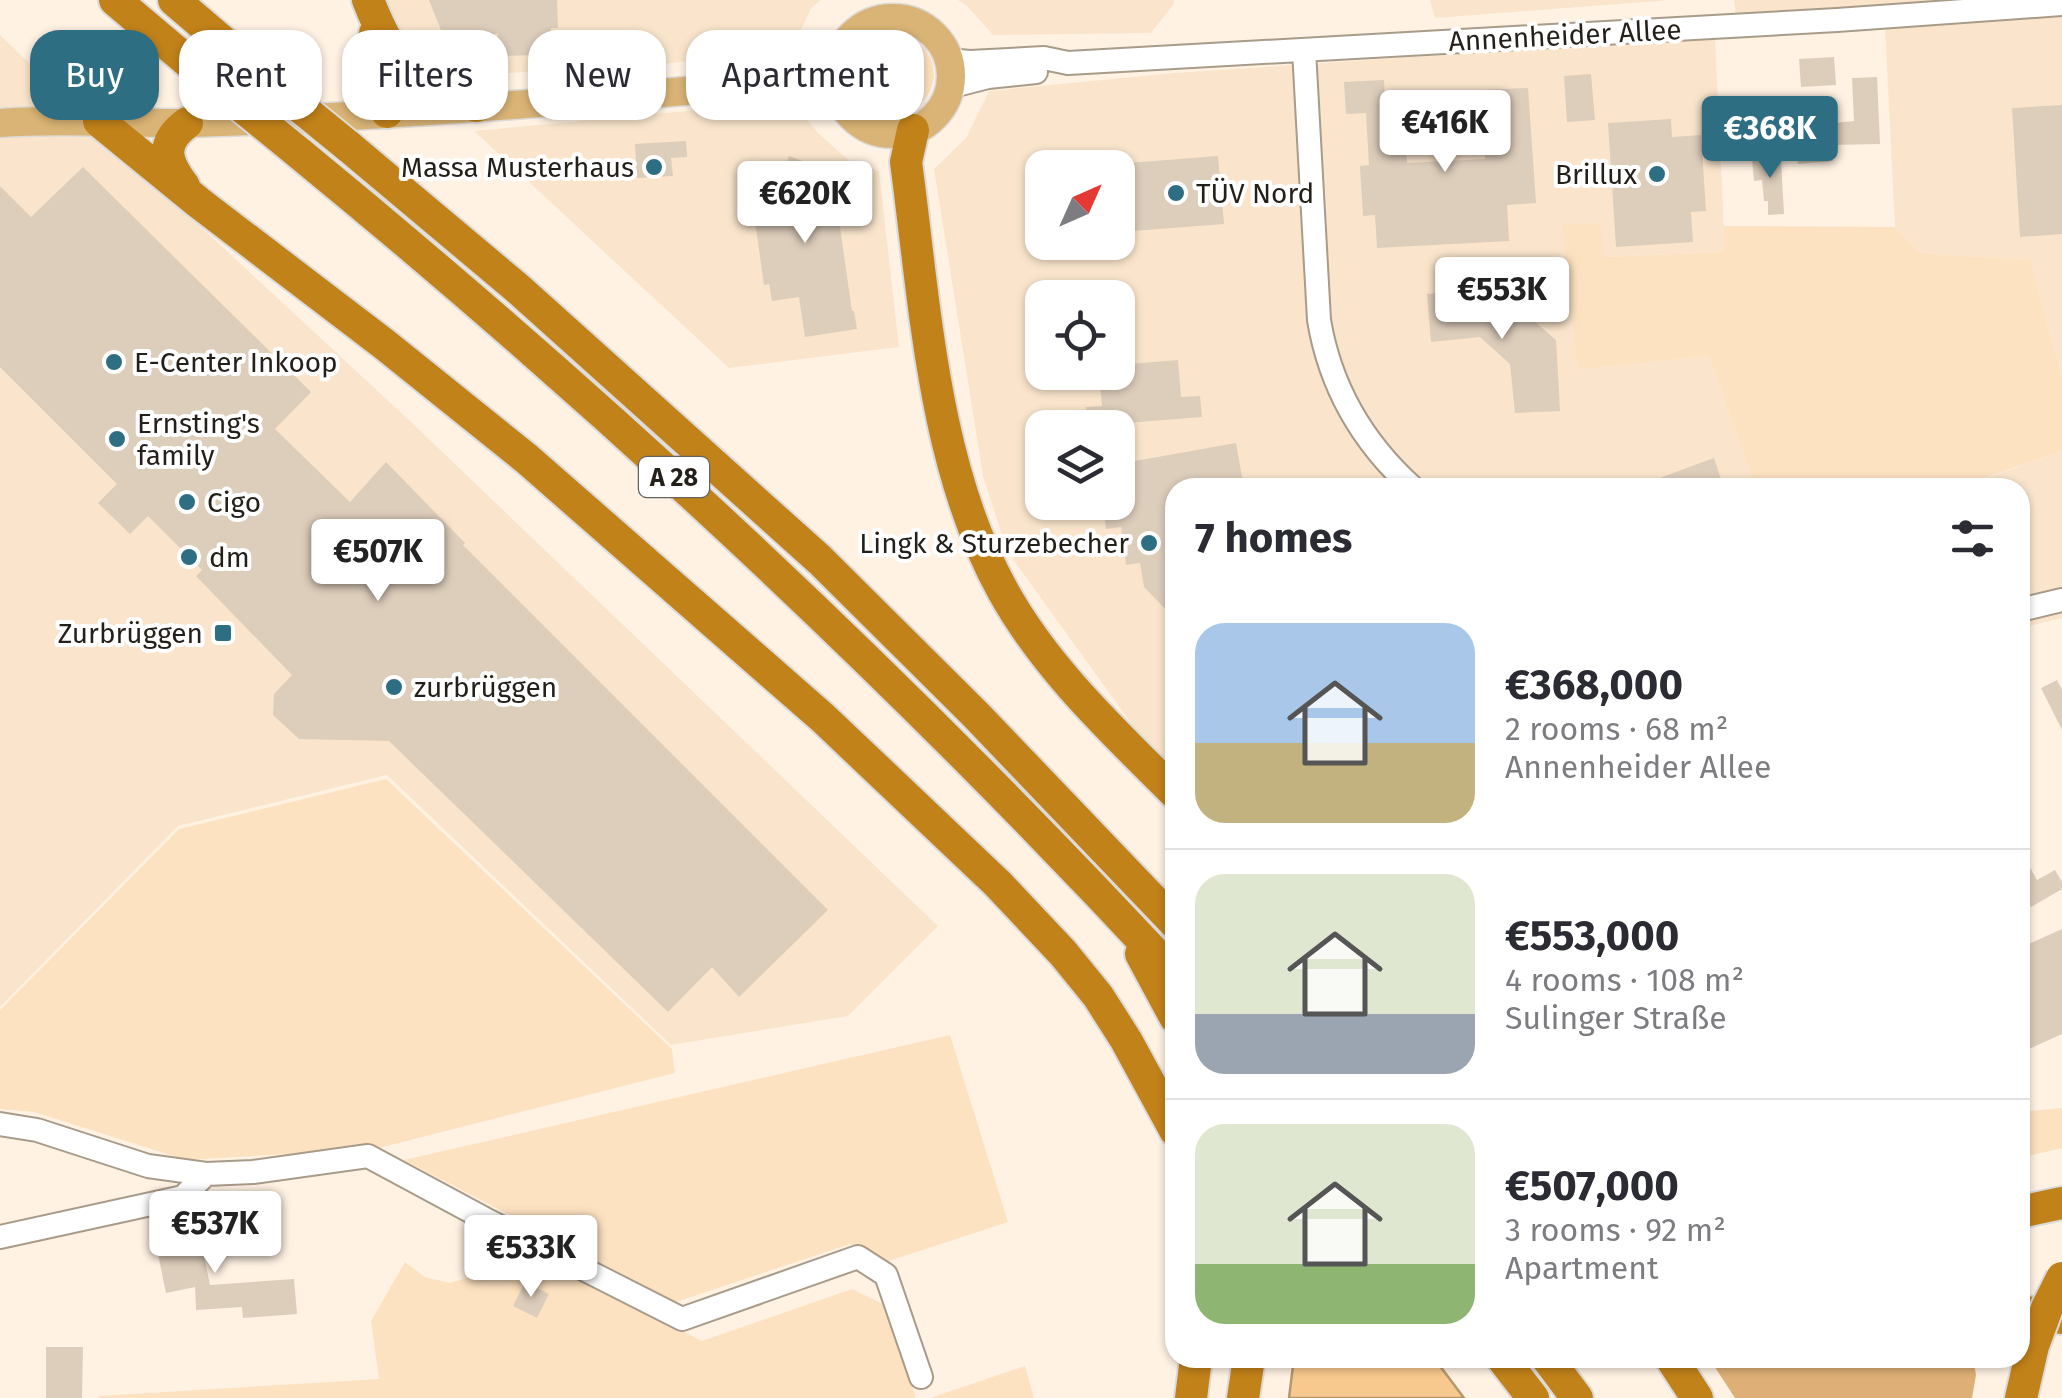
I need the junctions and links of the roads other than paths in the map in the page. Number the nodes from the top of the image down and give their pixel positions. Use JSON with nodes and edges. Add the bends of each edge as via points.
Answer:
{"nodes":[{"id":1,"x":115,"y":0,"type":"edge"},
{"id":2,"x":174,"y":0,"type":"edge"},
{"id":3,"x":2062,"y":4,"type":"edge"},
{"id":4,"x":371,"y":6,"type":"edge"},
{"id":5,"x":874,"y":11,"type":"edge"},
{"id":6,"x":206,"y":30,"type":"edge"},
{"id":7,"x":382,"y":30,"type":"edge"},
{"id":8,"x":856,"y":30,"type":"edge"},
{"id":9,"x":1304,"y":50,"type":"junction"},
{"id":10,"x":949,"y":74,"type":"junction"},
{"id":11,"x":686,"y":91,"type":"edge"},
{"id":12,"x":508,"y":104,"type":"edge"},
{"id":13,"x":201,"y":120,"type":"edge"},
{"id":14,"x":309,"y":120,"type":"edge"},
{"id":15,"x":855,"y":120,"type":"edge"},
{"id":16,"x":99,"y":121,"type":"junction"},
{"id":17,"x":0,"y":122,"type":"edge"},
{"id":18,"x":187,"y":123,"type":"junction"},
{"id":19,"x":913,"y":130,"type":"junction"},
{"id":20,"x":198,"y":202,"type":"junction"},
{"id":21,"x":1403,"y":478,"type":"edge"},
{"id":22,"x":2062,"y":600,"type":"edge"},
{"id":23,"x":2030,"y":608,"type":"edge"},
{"id":24,"x":1165,"y":783,"type":"edge"},
{"id":25,"x":1165,"y":913,"type":"edge"},
{"id":26,"x":1119,"y":915,"type":"junction"},
{"id":27,"x":1165,"y":963,"type":"edge"},
{"id":28,"x":1165,"y":999,"type":"edge"},
{"id":29,"x":1165,"y":1111,"type":"edge"},
{"id":30,"x":0,"y":1124,"type":"edge"},
{"id":31,"x":206,"y":1174,"type":"junction"},
{"id":32,"x":2062,"y":1203,"type":"edge"},
{"id":33,"x":2030,"y":1210,"type":"edge"},
{"id":34,"x":5,"y":1236,"type":"edge"},
{"id":35,"x":2062,"y":1278,"type":"edge"},
{"id":36,"x":2030,"y":1313,"type":"edge"},
{"id":37,"x":2062,"y":1318,"type":"edge"},
{"id":38,"x":2030,"y":1360,"type":"edge"},
{"id":39,"x":1195,"y":1368,"type":"edge"},
{"id":40,"x":1234,"y":1368,"type":"edge"},
{"id":41,"x":1246,"y":1368,"type":"edge"},
{"id":42,"x":1510,"y":1368,"type":"edge"},
{"id":43,"x":1554,"y":1368,"type":"edge"},
{"id":44,"x":1677,"y":1368,"type":"edge"},
{"id":45,"x":2028,"y":1368,"type":"edge"},
{"id":46,"x":921,"y":1377,"type":"dead end"},
{"id":47,"x":1191,"y":1398,"type":"edge"},
{"id":48,"x":1239,"y":1398,"type":"edge"},
{"id":49,"x":1533,"y":1398,"type":"edge"},
{"id":50,"x":1577,"y":1398,"type":"edge"},
{"id":51,"x":1696,"y":1398,"type":"edge"},
{"id":52,"x":2022,"y":1398,"type":"edge"}],
"edges":[{"from":1,"to":26,"type":"highway","number":"A 28","bridge":true,"via":[[553,368],[813,605]]},
{"from":2,"to":6,"type":"highway","number":"A 28"},
{"from":3,"to":9,"type":"street","name":"Annenheider Allee"},
{"from":4,"to":7,"type":"highway"},
{"from":5,"to":8,"type":"main road"},
{"from":5,"to":10,"type":"main road","via":[[928,30],[944,48]]},
{"from":9,"to":10,"type":"street","name":"Annenheider Allee","via":[[970,62]]},
{"from":9,"to":21,"type":"street","via":[[1323,342],[1348,409]]},
{"from":10,"to":19,"type":"main road","via":[[942,106]]},
{"from":11,"to":12,"type":"main road"},
{"from":13,"to":18,"type":"main road"},
{"from":14,"to":25,"type":"highway","number":"A 28","bridge":true,"via":[[516,287],[820,560]]},
{"from":15,"to":19,"type":"main road","via":[[883,133]]},
{"from":16,"to":17,"type":"main road"},
{"from":16,"to":18,"type":"main road"},
{"from":16,"to":20,"type":"highway"},
{"from":18,"to":20,"type":"highway","via":[[167,152]]},
{"from":19,"to":24,"type":"highway","via":[[906,162],[937,393],[971,523],[1036,642]]},
{"from":20,"to":29,"type":"highway","via":[[527,459],[822,718],[1063,954],[1126,1040]]},
{"from":22,"to":23,"type":"street"},
{"from":26,"to":27,"type":"highway","number":"A 28"},
{"from":26,"to":28,"type":"highway"},
{"from":30,"to":31,"type":"street","via":[[148,1166]]},
{"from":31,"to":34,"type":"street","via":[[183,1196]]},
{"from":31,"to":46,"type":"street","via":[[368,1156],[682,1319],[858,1258],[886,1275]]},
{"from":32,"to":33,"type":"highway"},
{"from":35,"to":38,"type":"highway","bridge":true},
{"from":36,"to":37,"type":"highway"},
{"from":39,"to":47,"type":"highway"},
{"from":40,"to":48,"type":"highway"},
{"from":41,"to":48,"type":"highway"},
{"from":42,"to":49,"type":"highway"},
{"from":43,"to":50,"type":"highway"},
{"from":44,"to":51,"type":"highway"},
{"from":45,"to":52,"type":"highway","bridge":true}]}
